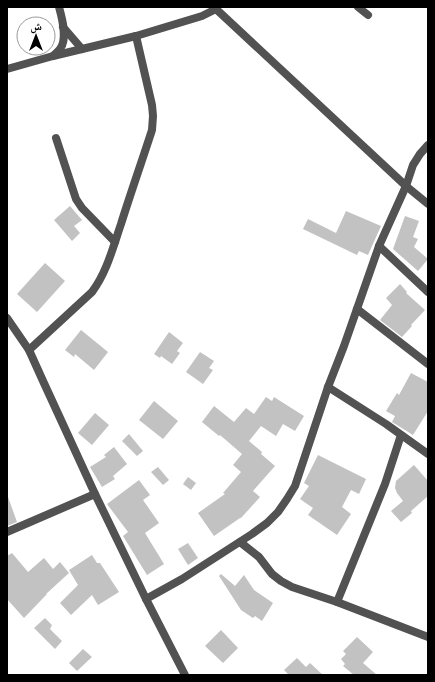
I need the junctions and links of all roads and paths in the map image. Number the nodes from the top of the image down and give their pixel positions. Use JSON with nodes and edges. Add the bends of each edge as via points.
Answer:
{"nodes":[{"id":1,"x":59,"y":7,"type":"edge"},
{"id":2,"x":358,"y":7,"type":"edge"},
{"id":3,"x":216,"y":8,"type":"edge"},
{"id":4,"x":368,"y":15,"type":"dead end"},
{"id":5,"x":63,"y":27,"type":"junction"},
{"id":6,"x":136,"y":36,"type":"junction"},
{"id":7,"x":82,"y":49,"type":"junction"},
{"id":8,"x":56,"y":53,"type":"edge"},
{"id":9,"x":56,"y":55,"type":"edge"},
{"id":10,"x":53,"y":56,"type":"edge"},
{"id":11,"x":7,"y":69,"type":"edge"},
{"id":12,"x":56,"y":138,"type":"dead end"},
{"id":13,"x":428,"y":144,"type":"edge"},
{"id":14,"x":406,"y":186,"type":"junction"},
{"id":15,"x":428,"y":204,"type":"edge"},
{"id":16,"x":115,"y":242,"type":"junction"},
{"id":17,"x":379,"y":246,"type":"junction"},
{"id":18,"x":428,"y":292,"type":"edge"},
{"id":19,"x":357,"y":309,"type":"junction"},
{"id":20,"x":7,"y":318,"type":"edge"},
{"id":21,"x":29,"y":350,"type":"junction"},
{"id":22,"x":428,"y":364,"type":"edge"},
{"id":23,"x":328,"y":387,"type":"junction"},
{"id":24,"x":401,"y":435,"type":"junction"},
{"id":25,"x":427,"y":450,"type":"edge"},
{"id":26,"x":95,"y":494,"type":"junction"},
{"id":27,"x":7,"y":532,"type":"edge"},
{"id":28,"x":240,"y":542,"type":"junction"},
{"id":29,"x":146,"y":599,"type":"junction"},
{"id":30,"x":336,"y":602,"type":"junction"},
{"id":31,"x":428,"y":637,"type":"edge"},
{"id":32,"x":185,"y":675,"type":"edge"}],
"edges":[{"from":1,"to":5,"type":"street"},
{"from":2,"to":4,"type":"street"},
{"from":3,"to":6,"type":"street","via":[[202,16]]},
{"from":3,"to":14,"type":"street"},
{"from":5,"to":7,"type":"street"},
{"from":5,"to":8,"type":"street","via":[[62,45]]},
{"from":6,"to":7,"type":"street"},
{"from":6,"to":16,"type":"street","via":[[152,105],[152,130]]},
{"from":7,"to":9,"type":"street"},
{"from":10,"to":11,"type":"street"},
{"from":12,"to":16,"type":"street","via":[[76,199]]},
{"from":13,"to":14,"type":"street","via":[[413,165]]},
{"from":14,"to":15,"type":"street"},
{"from":14,"to":17,"type":"street"},
{"from":16,"to":21,"type":"street","via":[[103,275],[92,292]]},
{"from":17,"to":18,"type":"street"},
{"from":17,"to":19,"type":"street"},
{"from":19,"to":22,"type":"street"},
{"from":19,"to":23,"type":"street"},
{"from":20,"to":21,"type":"street"},
{"from":21,"to":26,"type":"street"},
{"from":23,"to":24,"type":"street"},
{"from":23,"to":28,"type":"street","via":[[295,486],[278,512]]},
{"from":24,"to":25,"type":"street"},
{"from":24,"to":30,"type":"street","via":[[385,484]]},
{"from":26,"to":27,"type":"street"},
{"from":26,"to":29,"type":"street"},
{"from":28,"to":29,"type":"street"},
{"from":28,"to":30,"type":"street","via":[[259,557],[281,581]]},
{"from":29,"to":32,"type":"street"},
{"from":30,"to":31,"type":"street"}]}
